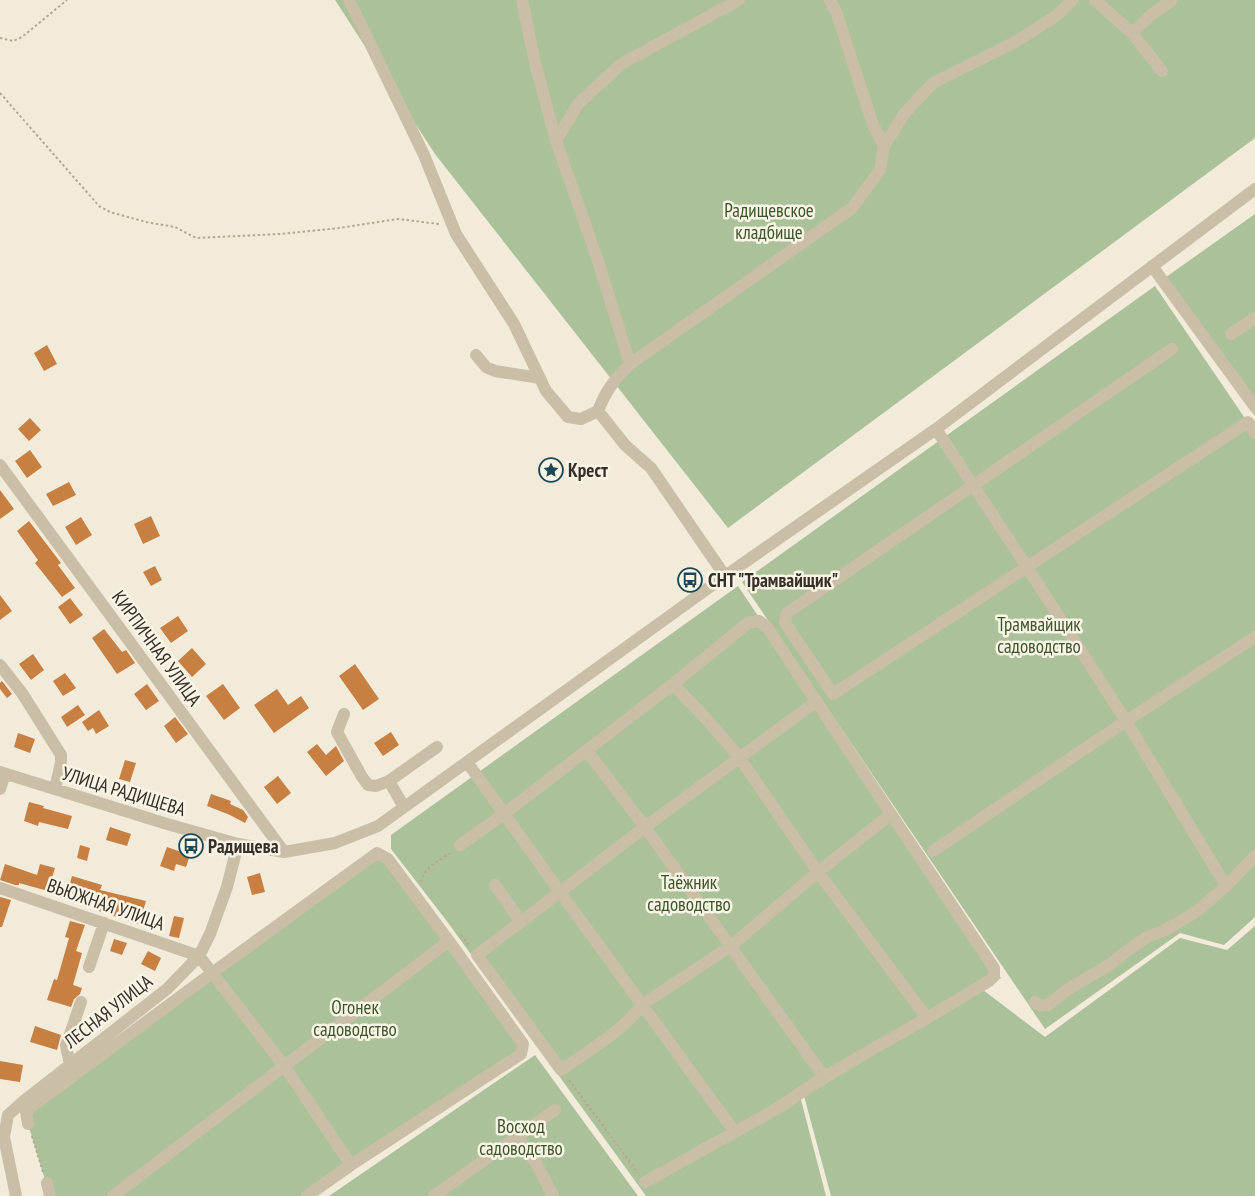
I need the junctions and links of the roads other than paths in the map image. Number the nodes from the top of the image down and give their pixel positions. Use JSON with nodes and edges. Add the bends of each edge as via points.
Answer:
{"nodes":[{"id":1,"x":349,"y":0,"type":"edge"},
{"id":2,"x":522,"y":0,"type":"edge"},
{"id":3,"x":739,"y":0,"type":"edge"},
{"id":4,"x":830,"y":0,"type":"edge"},
{"id":5,"x":1073,"y":0,"type":"edge"},
{"id":6,"x":1095,"y":0,"type":"edge"},
{"id":7,"x":1172,"y":0,"type":"edge"},
{"id":8,"x":1132,"y":33,"type":"junction"},
{"id":9,"x":1162,"y":71,"type":"dead end"},
{"id":10,"x":556,"y":141,"type":"junction"},
{"id":11,"x":884,"y":146,"type":"junction"},
{"id":12,"x":1255,"y":188,"type":"edge"},
{"id":13,"x":1152,"y":266,"type":"junction"},
{"id":14,"x":1255,"y":318,"type":"edge"},
{"id":15,"x":1231,"y":334,"type":"dead end"},
{"id":16,"x":1172,"y":349,"type":"dead end"},
{"id":17,"x":476,"y":355,"type":"dead end"},
{"id":18,"x":630,"y":364,"type":"junction"},
{"id":19,"x":540,"y":378,"type":"junction"},
{"id":20,"x":1255,"y":407,"type":"edge"},
{"id":21,"x":598,"y":411,"type":"junction"},
{"id":22,"x":936,"y":429,"type":"junction"},
{"id":23,"x":1255,"y":433,"type":"edge"},
{"id":24,"x":0,"y":465,"type":"edge"},
{"id":25,"x":974,"y":486,"type":"junction"},
{"id":26,"x":1028,"y":567,"type":"junction"},
{"id":27,"x":724,"y":576,"type":"junction"},
{"id":28,"x":1255,"y":637,"type":"edge"},
{"id":29,"x":0,"y":665,"type":"edge"},
{"id":30,"x":672,"y":684,"type":"junction"},
{"id":31,"x":816,"y":701,"type":"junction"},
{"id":32,"x":344,"y":714,"type":"dead end"},
{"id":33,"x":1126,"y":720,"type":"junction"},
{"id":34,"x":437,"y":747,"type":"dead end"},
{"id":35,"x":586,"y":751,"type":"junction"},
{"id":36,"x":739,"y":757,"type":"junction"},
{"id":37,"x":467,"y":762,"type":"junction"},
{"id":38,"x":2,"y":773,"type":"edge"},
{"id":39,"x":389,"y":781,"type":"junction"},
{"id":40,"x":0,"y":789,"type":"edge"},
{"id":41,"x":55,"y":789,"type":"junction"},
{"id":42,"x":404,"y":807,"type":"junction"},
{"id":43,"x":504,"y":814,"type":"junction"},
{"id":44,"x":891,"y":814,"type":"junction"},
{"id":45,"x":645,"y":827,"type":"junction"},
{"id":46,"x":238,"y":844,"type":"junction"},
{"id":47,"x":460,"y":846,"type":"road end"},
{"id":48,"x":933,"y":851,"type":"dead end"},
{"id":49,"x":284,"y":852,"type":"junction"},
{"id":50,"x":1255,"y":856,"type":"edge"},
{"id":51,"x":818,"y":872,"type":"junction"},
{"id":52,"x":495,"y":885,"type":"dead end"},
{"id":53,"x":1226,"y":886,"type":"junction"},
{"id":54,"x":0,"y":888,"type":"edge"},
{"id":55,"x":560,"y":892,"type":"junction"},
{"id":56,"x":521,"y":922,"type":"junction"},
{"id":57,"x":104,"y":923,"type":"junction"},
{"id":58,"x":454,"y":937,"type":"junction"},
{"id":59,"x":731,"y":946,"type":"junction"},
{"id":60,"x":199,"y":956,"type":"junction"},
{"id":61,"x":89,"y":967,"type":"dead end"},
{"id":62,"x":212,"y":973,"type":"junction"},
{"id":63,"x":81,"y":1002,"type":"dead end"},
{"id":64,"x":1035,"y":1002,"type":"dead end"},
{"id":65,"x":643,"y":1004,"type":"junction"},
{"id":66,"x":927,"y":1018,"type":"junction"},
{"id":67,"x":70,"y":1065,"type":"junction"},
{"id":68,"x":285,"y":1067,"type":"junction"},
{"id":69,"x":824,"y":1077,"type":"junction"},
{"id":70,"x":555,"y":1110,"type":"dead end"},
{"id":71,"x":28,"y":1124,"type":"road end"},
{"id":72,"x":734,"y":1131,"type":"junction"},
{"id":73,"x":518,"y":1138,"type":"junction"},
{"id":74,"x":350,"y":1165,"type":"junction"},
{"id":75,"x":645,"y":1182,"type":"road end"},
{"id":76,"x":47,"y":1183,"type":"road end"},
{"id":77,"x":16,"y":1196,"type":"edge"},
{"id":78,"x":50,"y":1196,"type":"edge"},
{"id":79,"x":113,"y":1196,"type":"edge"},
{"id":80,"x":307,"y":1196,"type":"edge"},
{"id":81,"x":434,"y":1196,"type":"edge"},
{"id":82,"x":553,"y":1196,"type":"edge"}],
"edges":[{"from":1,"to":19,"type":"street","via":[[424,155],[456,234],[514,324]]},
{"from":2,"to":10,"type":"street"},
{"from":3,"to":10,"type":"street","via":[[621,64],[578,104]]},
{"from":4,"to":11,"type":"street","via":[[873,125]]},
{"from":5,"to":11,"type":"street","via":[[1056,16],[1017,41],[933,83],[904,114]]},
{"from":6,"to":8,"type":"street"},
{"from":7,"to":8,"type":"street"},
{"from":8,"to":9,"type":"street"},
{"from":10,"to":18,"type":"street"},
{"from":11,"to":18,"type":"street","via":[[880,170],[852,208]]},
{"from":12,"to":13,"type":"street","name":"УЛИЦА РАДИЩЕВА"},
{"from":13,"to":20,"type":"street"},
{"from":13,"to":22,"type":"street","name":"УЛИЦА РАДИЩЕВА"},
{"from":14,"to":15,"type":"street"},
{"from":16,"to":25,"type":"street"},
{"from":17,"to":19,"type":"street","via":[[486,367],[495,371]]},
{"from":18,"to":21,"type":"street","via":[[610,385]]},
{"from":19,"to":21,"type":"street","via":[[546,391],[568,417],[581,418]]},
{"from":21,"to":27,"type":"street","via":[[625,445],[651,468]]},
{"from":22,"to":25,"type":"street"},
{"from":22,"to":27,"type":"street","name":"УЛИЦА РАДИЩЕВА"},
{"from":23,"to":26,"type":"street","via":[[1248,422]]},
{"from":24,"to":49,"type":"street","name":"КИРПИЧНАЯ УЛИЦА"},
{"from":25,"to":26,"type":"street"},
{"from":25,"to":26,"type":"street","via":[[787,613],[785,623],[833,694]]},
{"from":26,"to":33,"type":"street"},
{"from":27,"to":37,"type":"street","name":"УЛИЦА РАДИЩЕВА"},
{"from":28,"to":33,"type":"street"},
{"from":29,"to":41,"type":"street","via":[[22,693],[61,755]]},
{"from":30,"to":31,"type":"street","via":[[748,623],[759,621],[768,627]]},
{"from":30,"to":35,"type":"street"},
{"from":30,"to":36,"type":"street"},
{"from":31,"to":36,"type":"street"},
{"from":31,"to":44,"type":"street"},
{"from":32,"to":39,"type":"street","via":[[337,732],[362,778],[368,785],[376,786]]},
{"from":33,"to":48,"type":"street"},
{"from":33,"to":53,"type":"street"},
{"from":34,"to":39,"type":"street"},
{"from":35,"to":43,"type":"street"},
{"from":35,"to":45,"type":"street"},
{"from":36,"to":45,"type":"street"},
{"from":36,"to":51,"type":"street"},
{"from":37,"to":42,"type":"street","name":"УЛИЦА РАДИЩЕВА"},
{"from":37,"to":43,"type":"street"},
{"from":38,"to":40,"type":"street"},
{"from":38,"to":41,"type":"street","name":"УЛИЦА РАДИЩЕВА"},
{"from":39,"to":42,"type":"street"},
{"from":41,"to":46,"type":"street","name":"УЛИЦА РАДИЩЕВА"},
{"from":42,"to":49,"type":"street","name":"УЛИЦА РАДИЩЕВА","via":[[378,826],[335,843]]},
{"from":43,"to":47,"type":"street"},
{"from":43,"to":55,"type":"street"},
{"from":44,"to":51,"type":"street"},
{"from":44,"to":66,"type":"street","via":[[994,968],[994,976],[989,981]]},
{"from":45,"to":55,"type":"street"},
{"from":45,"to":59,"type":"street"},
{"from":46,"to":49,"type":"street","name":"УЛИЦА РАДИЩЕВА"},
{"from":46,"to":60,"type":"street","name":"ЛЕСНАЯ УЛИЦА","via":[[224,895]]},
{"from":50,"to":53,"type":"street"},
{"from":51,"to":59,"type":"street"},
{"from":51,"to":66,"type":"street"},
{"from":52,"to":56,"type":"street"},
{"from":53,"to":64,"type":"street","via":[[1196,912],[1138,942],[1048,1005],[1041,1006]]},
{"from":54,"to":57,"type":"street","name":"ВЬЮЖНАЯ УЛИЦА"},
{"from":55,"to":56,"type":"street"},
{"from":55,"to":65,"type":"street"},
{"from":56,"to":65,"type":"street","via":[[476,955],[561,1070],[614,1033]]},
{"from":57,"to":60,"type":"street","name":"ВЬЮЖНАЯ УЛИЦА"},
{"from":57,"to":61,"type":"street"},
{"from":58,"to":62,"type":"street","via":[[388,859],[377,853]]},
{"from":58,"to":68,"type":"street"},
{"from":58,"to":74,"type":"street","via":[[523,1044],[521,1054]]},
{"from":59,"to":65,"type":"street"},
{"from":59,"to":69,"type":"street"},
{"from":60,"to":62,"type":"street"},
{"from":60,"to":67,"type":"street","name":"ЛЕСНАЯ УЛИЦА","via":[[167,989]]},
{"from":62,"to":68,"type":"street"},
{"from":62,"to":71,"type":"street","via":[[26,1111]]},
{"from":63,"to":67,"type":"street","via":[[66,1046]]},
{"from":65,"to":72,"type":"street"},
{"from":66,"to":69,"type":"street"},
{"from":67,"to":77,"type":"street","name":"ЛЕСНАЯ УЛИЦА","via":[[8,1115],[4,1136]]},
{"from":68,"to":74,"type":"street"},
{"from":68,"to":79,"type":"street"},
{"from":69,"to":72,"type":"street","via":[[778,1108]]},
{"from":70,"to":73,"type":"street"},
{"from":72,"to":75,"type":"street"},
{"from":73,"to":81,"type":"street"},
{"from":73,"to":82,"type":"street"},
{"from":74,"to":80,"type":"street"},
{"from":76,"to":78,"type":"street"}]}
